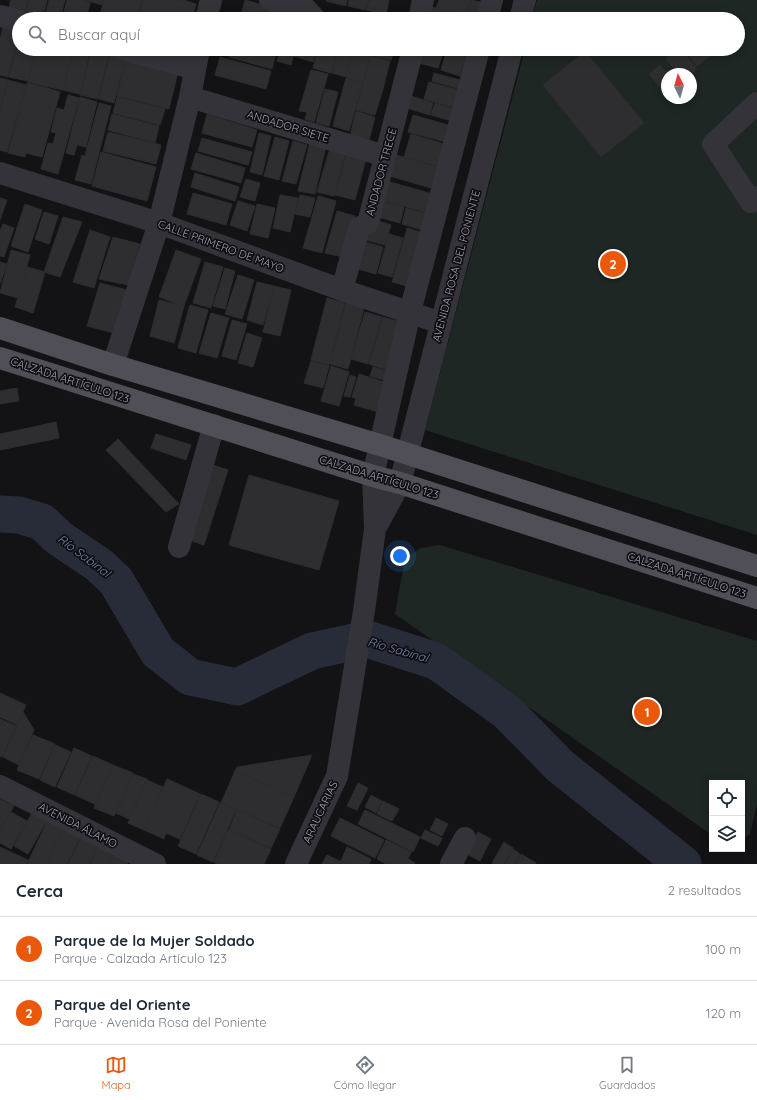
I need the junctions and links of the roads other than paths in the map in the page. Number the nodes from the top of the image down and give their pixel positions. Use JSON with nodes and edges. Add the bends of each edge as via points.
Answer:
{"nodes":[{"id":1,"x":211,"y":0,"type":"edge"},
{"id":2,"x":270,"y":0,"type":"edge"},
{"id":3,"x":423,"y":0,"type":"edge"},
{"id":4,"x":492,"y":0,"type":"edge"},
{"id":5,"x":525,"y":0,"type":"edge"},
{"id":6,"x":208,"y":12,"type":"edge"},
{"id":7,"x":309,"y":12,"type":"edge"},
{"id":8,"x":420,"y":12,"type":"edge"},
{"id":9,"x":489,"y":12,"type":"edge"},
{"id":10,"x":522,"y":12,"type":"edge"},
{"id":11,"x":0,"y":16,"type":"edge"},
{"id":12,"x":12,"y":19,"type":"edge"},
{"id":13,"x":174,"y":56,"type":"edge"},
{"id":14,"x":411,"y":56,"type":"edge"},
{"id":15,"x":477,"y":56,"type":"edge"},
{"id":16,"x":510,"y":56,"type":"edge"},
{"id":17,"x":197,"y":59,"type":"edge"},
{"id":18,"x":190,"y":97,"type":"junction"},
{"id":19,"x":757,"y":103,"type":"edge"},
{"id":20,"x":385,"y":156,"type":"junction"},
{"id":21,"x":0,"y":173,"type":"edge"},
{"id":22,"x":757,"y":197,"type":"edge"},
{"id":23,"x":159,"y":223,"type":"junction"},
{"id":24,"x":342,"y":290,"type":"junction"},
{"id":25,"x":410,"y":312,"type":"junction"},
{"id":26,"x":441,"y":323,"type":"junction"},
{"id":27,"x":0,"y":328,"type":"edge"},
{"id":28,"x":0,"y":358,"type":"edge"},
{"id":29,"x":113,"y":365,"type":"junction"},
{"id":30,"x":214,"y":425,"type":"junction"},
{"id":31,"x":380,"y":445,"type":"junction"},
{"id":32,"x":407,"y":454,"type":"junction"},
{"id":33,"x":373,"y":476,"type":"junction"},
{"id":34,"x":400,"y":483,"type":"junction"},
{"id":35,"x":375,"y":528,"type":"junction"},
{"id":36,"x":179,"y":547,"type":"dead end"},
{"id":37,"x":757,"y":566,"type":"edge"},
{"id":38,"x":757,"y":598,"type":"edge"},
{"id":39,"x":0,"y":786,"type":"edge"},
{"id":40,"x":465,"y":838,"type":"dead end"},
{"id":41,"x":155,"y":864,"type":"edge"},
{"id":42,"x":296,"y":864,"type":"edge"},
{"id":43,"x":451,"y":864,"type":"edge"}],
"edges":[{"from":1,"to":6,"type":"street"},
{"from":2,"to":7,"type":"street","via":[[306,8]]},
{"from":3,"to":8,"type":"street"},
{"from":4,"to":9,"type":"street"},
{"from":5,"to":10,"type":"street"},
{"from":11,"to":12,"type":"street"},
{"from":13,"to":17,"type":"street"},
{"from":14,"to":20,"type":"street","name":"ANDADOR TRECE"},
{"from":15,"to":25,"type":"street"},
{"from":16,"to":26,"type":"street","name":"AVENIDA ROSA DEL PONIENTE"},
{"from":17,"to":18,"type":"street"},
{"from":18,"to":20,"type":"street","name":"ANDADOR SIETE"},
{"from":18,"to":23,"type":"street"},
{"from":19,"to":22,"type":"street","via":[[713,144],[750,202]]},
{"from":20,"to":24,"type":"street","name":"ANDADOR TRECE","via":[[368,223],[359,228]]},
{"from":21,"to":23,"type":"street","name":"CALLE PRIMERO DE MAYO"},
{"from":23,"to":24,"type":"street","name":"CALLE PRIMERO DE MAYO"},
{"from":23,"to":29,"type":"street"},
{"from":24,"to":25,"type":"street","name":"CALLE PRIMERO DE MAYO"},
{"from":25,"to":26,"type":"street","name":"CALLE PRIMERO DE MAYO"},
{"from":25,"to":31,"type":"street"},
{"from":26,"to":32,"type":"street","name":"AVENIDA ROSA DEL PONIENTE"},
{"from":27,"to":29,"type":"main road"},
{"from":28,"to":30,"type":"main road","name":"CALZADA ARTÍCULO 123"},
{"from":29,"to":31,"type":"main road"},
{"from":30,"to":33,"type":"main road","name":"CALZADA ARTÍCULO 123"},
{"from":30,"to":36,"type":"street"},
{"from":31,"to":32,"type":"main road"},
{"from":31,"to":33,"type":"street"},
{"from":32,"to":34,"type":"street","name":"AVENIDA ROSA DEL PONIENTE"},
{"from":32,"to":37,"type":"main road"},
{"from":33,"to":34,"type":"main road","name":"CALZADA ARTÍCULO 123"},
{"from":33,"to":35,"type":"street"},
{"from":34,"to":35,"type":"street","name":"AVENIDA ROSA DEL PONIENTE"},
{"from":34,"to":38,"type":"main road","name":"CALZADA ARTÍCULO 123"},
{"from":35,"to":42,"type":"street","name":"ARAUCARIAS","via":[[337,776]]},
{"from":39,"to":41,"type":"street","name":"AVENIDA ÁLAMO"},
{"from":40,"to":43,"type":"street"}]}
